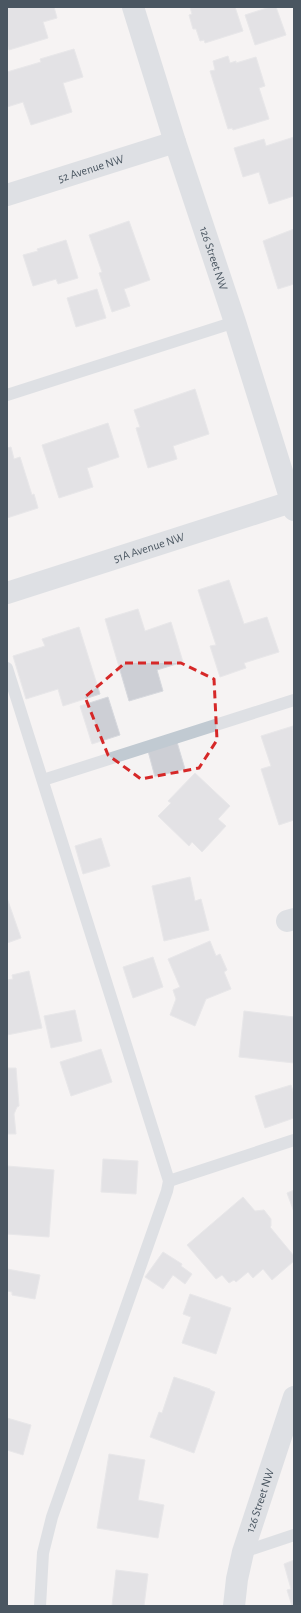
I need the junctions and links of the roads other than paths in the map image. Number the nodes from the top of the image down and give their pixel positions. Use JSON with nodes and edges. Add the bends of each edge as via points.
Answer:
{"nodes":[{"id":1,"x":133,"y":7,"type":"edge"},
{"id":2,"x":175,"y":142,"type":"junction"},
{"id":3,"x":7,"y":195,"type":"edge"},
{"id":4,"x":235,"y":322,"type":"junction"},
{"id":5,"x":7,"y":394,"type":"edge"},
{"id":6,"x":293,"y":506,"type":"edge"},
{"id":7,"x":7,"y":593,"type":"edge"},
{"id":8,"x":7,"y":668,"type":"edge"},
{"id":9,"x":294,"y":700,"type":"edge"},
{"id":10,"x":43,"y":780,"type":"junction"},
{"id":11,"x":294,"y":1140,"type":"edge"},
{"id":12,"x":168,"y":1181,"type":"junction"},
{"id":13,"x":294,"y":1397,"type":"edge"},
{"id":14,"x":294,"y":1535,"type":"edge"},
{"id":15,"x":243,"y":1552,"type":"junction"},
{"id":16,"x":40,"y":1606,"type":"edge"},
{"id":17,"x":234,"y":1606,"type":"edge"}],
"edges":[{"from":1,"to":2,"type":"street","name":"126 Street NW"},
{"from":2,"to":3,"type":"street","name":"52 Avenue NW"},
{"from":2,"to":4,"type":"street","name":"126 Street NW"},
{"from":4,"to":5,"type":"lane"},
{"from":4,"to":6,"type":"street","name":"126 Street NW"},
{"from":6,"to":7,"type":"street","name":"51A Avenue NW"},
{"from":8,"to":10,"type":"lane"},
{"from":9,"to":10,"type":"lane"},
{"from":10,"to":12,"type":"lane"},
{"from":11,"to":12,"type":"lane"},
{"from":12,"to":16,"type":"lane","via":[[167,1191],[52,1517],[43,1553]]},
{"from":13,"to":15,"type":"street","name":"126 Street NW"},
{"from":14,"to":15,"type":"lane"},
{"from":15,"to":17,"type":"street","name":"126 Street NW"}]}
